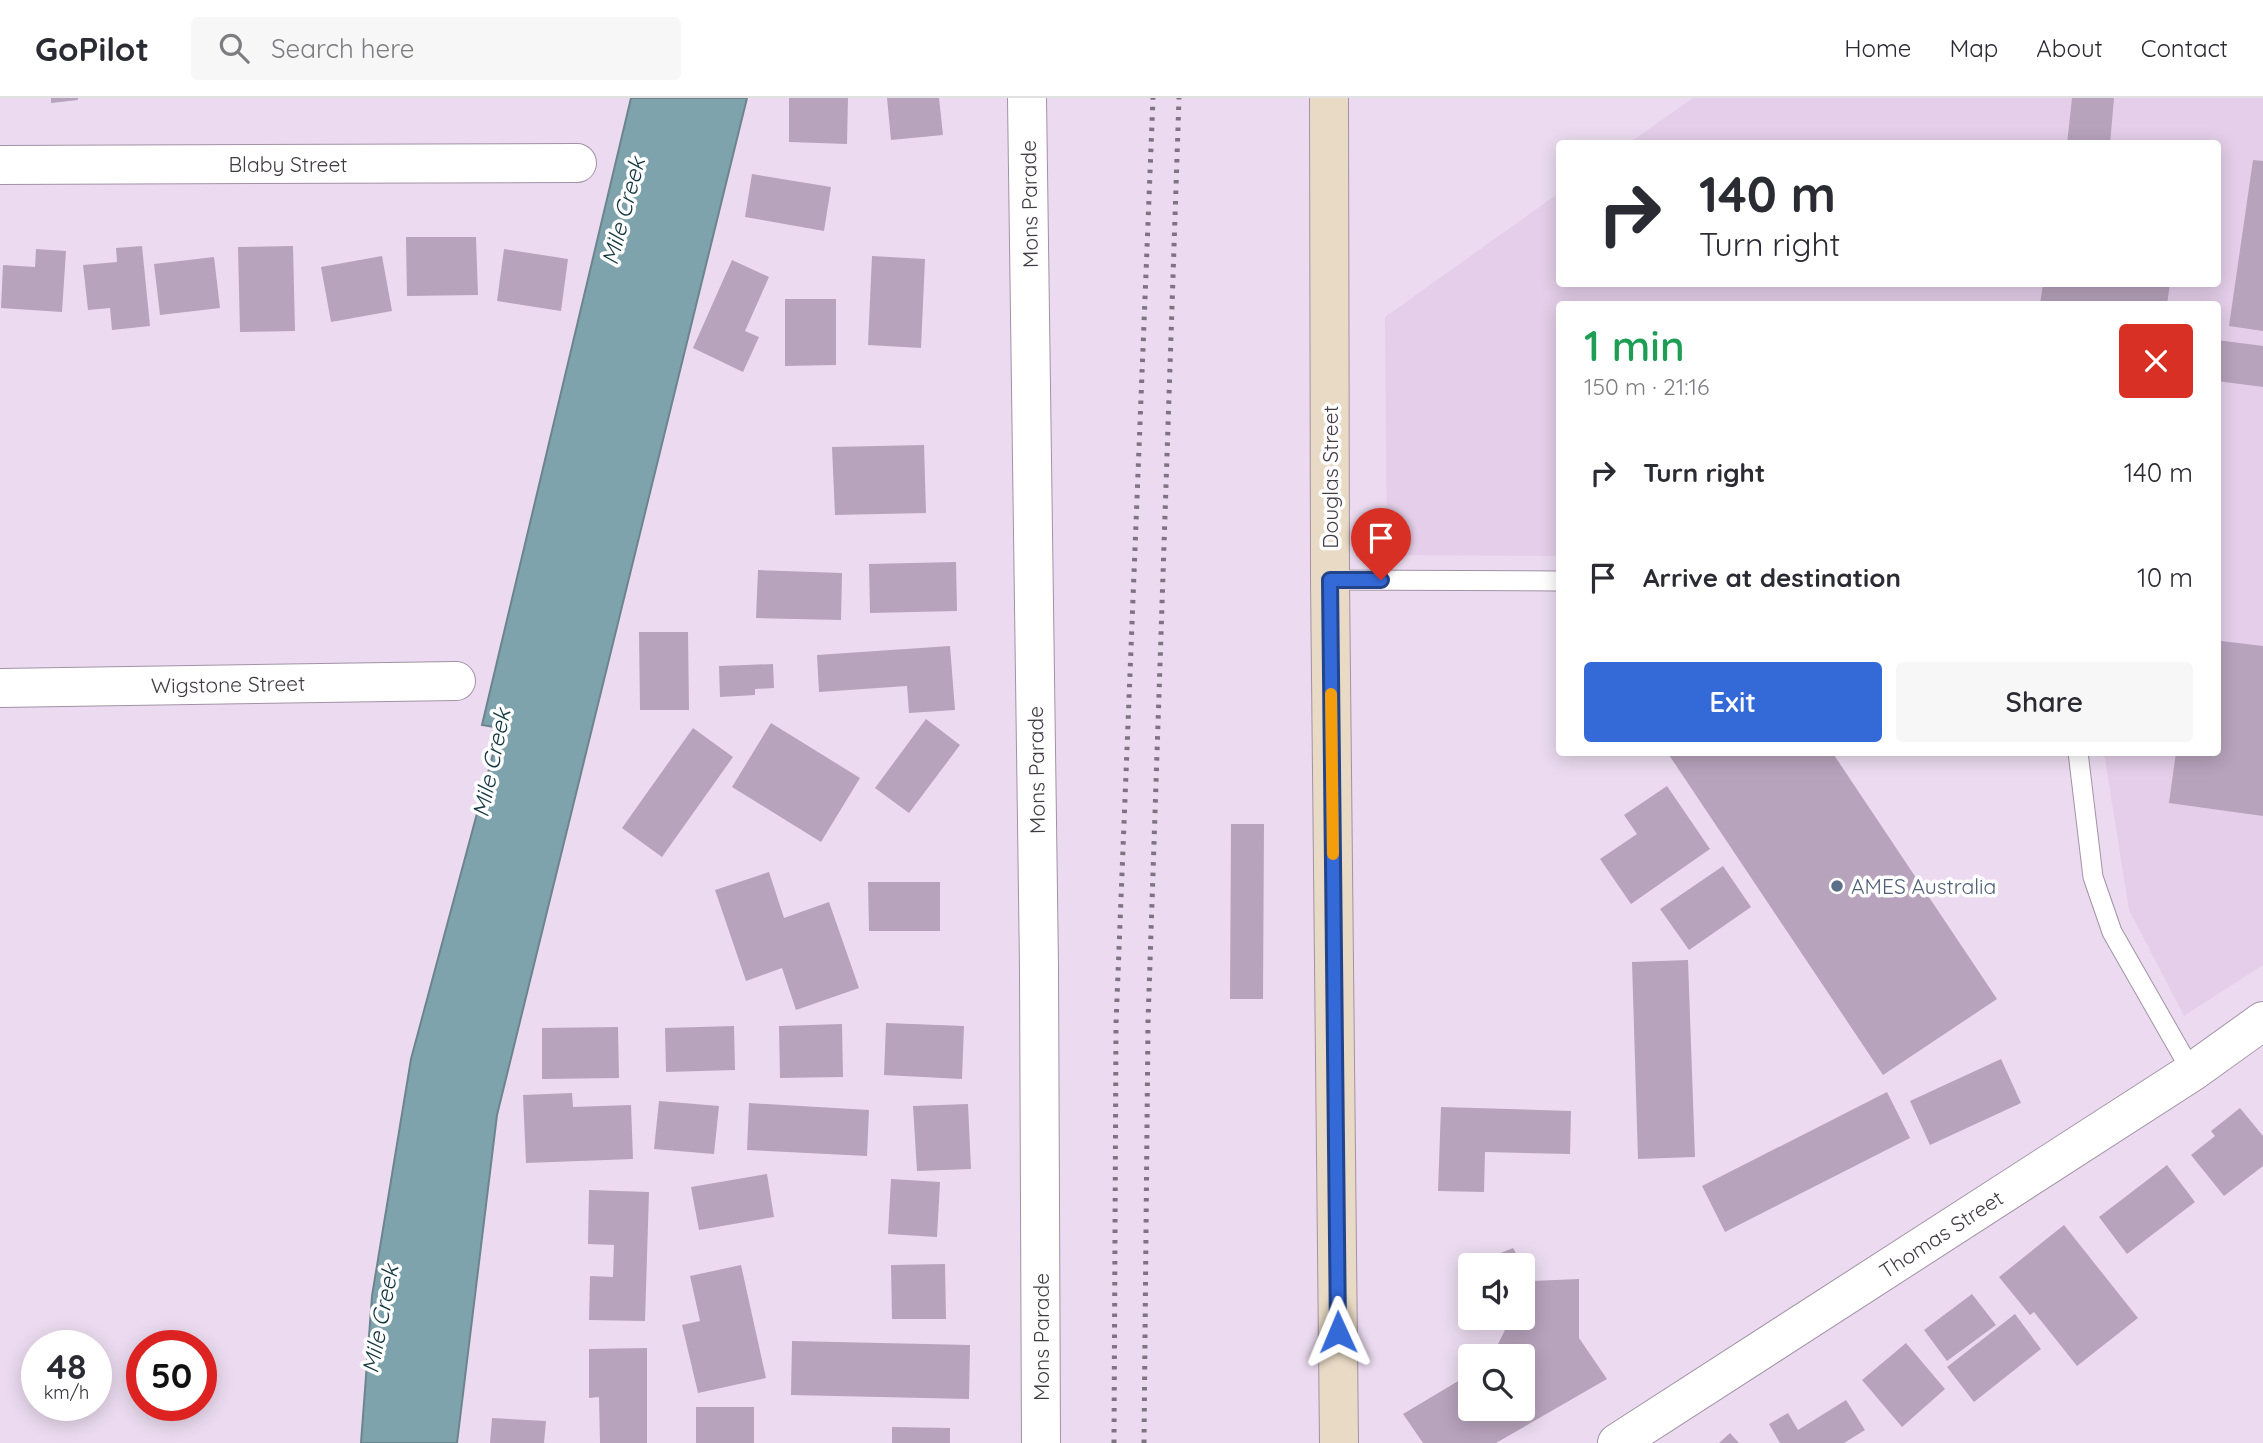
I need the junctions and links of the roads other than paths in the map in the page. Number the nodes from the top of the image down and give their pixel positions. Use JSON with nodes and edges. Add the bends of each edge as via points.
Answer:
{"nodes":[{"id":1,"x":1027,"y":98,"type":"edge"},
{"id":2,"x":1329,"y":98,"type":"edge"},
{"id":3,"x":577,"y":163,"type":"dead end"},
{"id":4,"x":0,"y":165,"type":"edge"},
{"id":5,"x":1330,"y":580,"type":"junction"},
{"id":6,"x":1556,"y":581,"type":"edge"},
{"id":7,"x":456,"y":681,"type":"dead end"},
{"id":8,"x":0,"y":688,"type":"edge"},
{"id":9,"x":2078,"y":756,"type":"edge"},
{"id":10,"x":2263,"y":1021,"type":"edge"},
{"id":11,"x":2192,"y":1072,"type":"junction"},
{"id":12,"x":1041,"y":1443,"type":"edge"},
{"id":13,"x":1339,"y":1443,"type":"edge"},
{"id":14,"x":1617,"y":1443,"type":"edge"}],
"edges":[{"from":1,"to":12,"type":"street","name":"Mons Parade"},
{"from":2,"to":5,"type":"main road","name":"Douglas Street"},
{"from":3,"to":4,"type":"street","name":"Blaby Street"},
{"from":5,"to":6,"type":"lane"},
{"from":5,"to":13,"type":"main road","name":"Douglas Street"},
{"from":7,"to":8,"type":"street","name":"Wigstone Street"},
{"from":9,"to":11,"type":"lane","via":[[2093,877],[2112,932]]},
{"from":10,"to":11,"type":"street","name":"Thomas Street"},
{"from":11,"to":14,"type":"street","name":"Thomas Street"}]}
